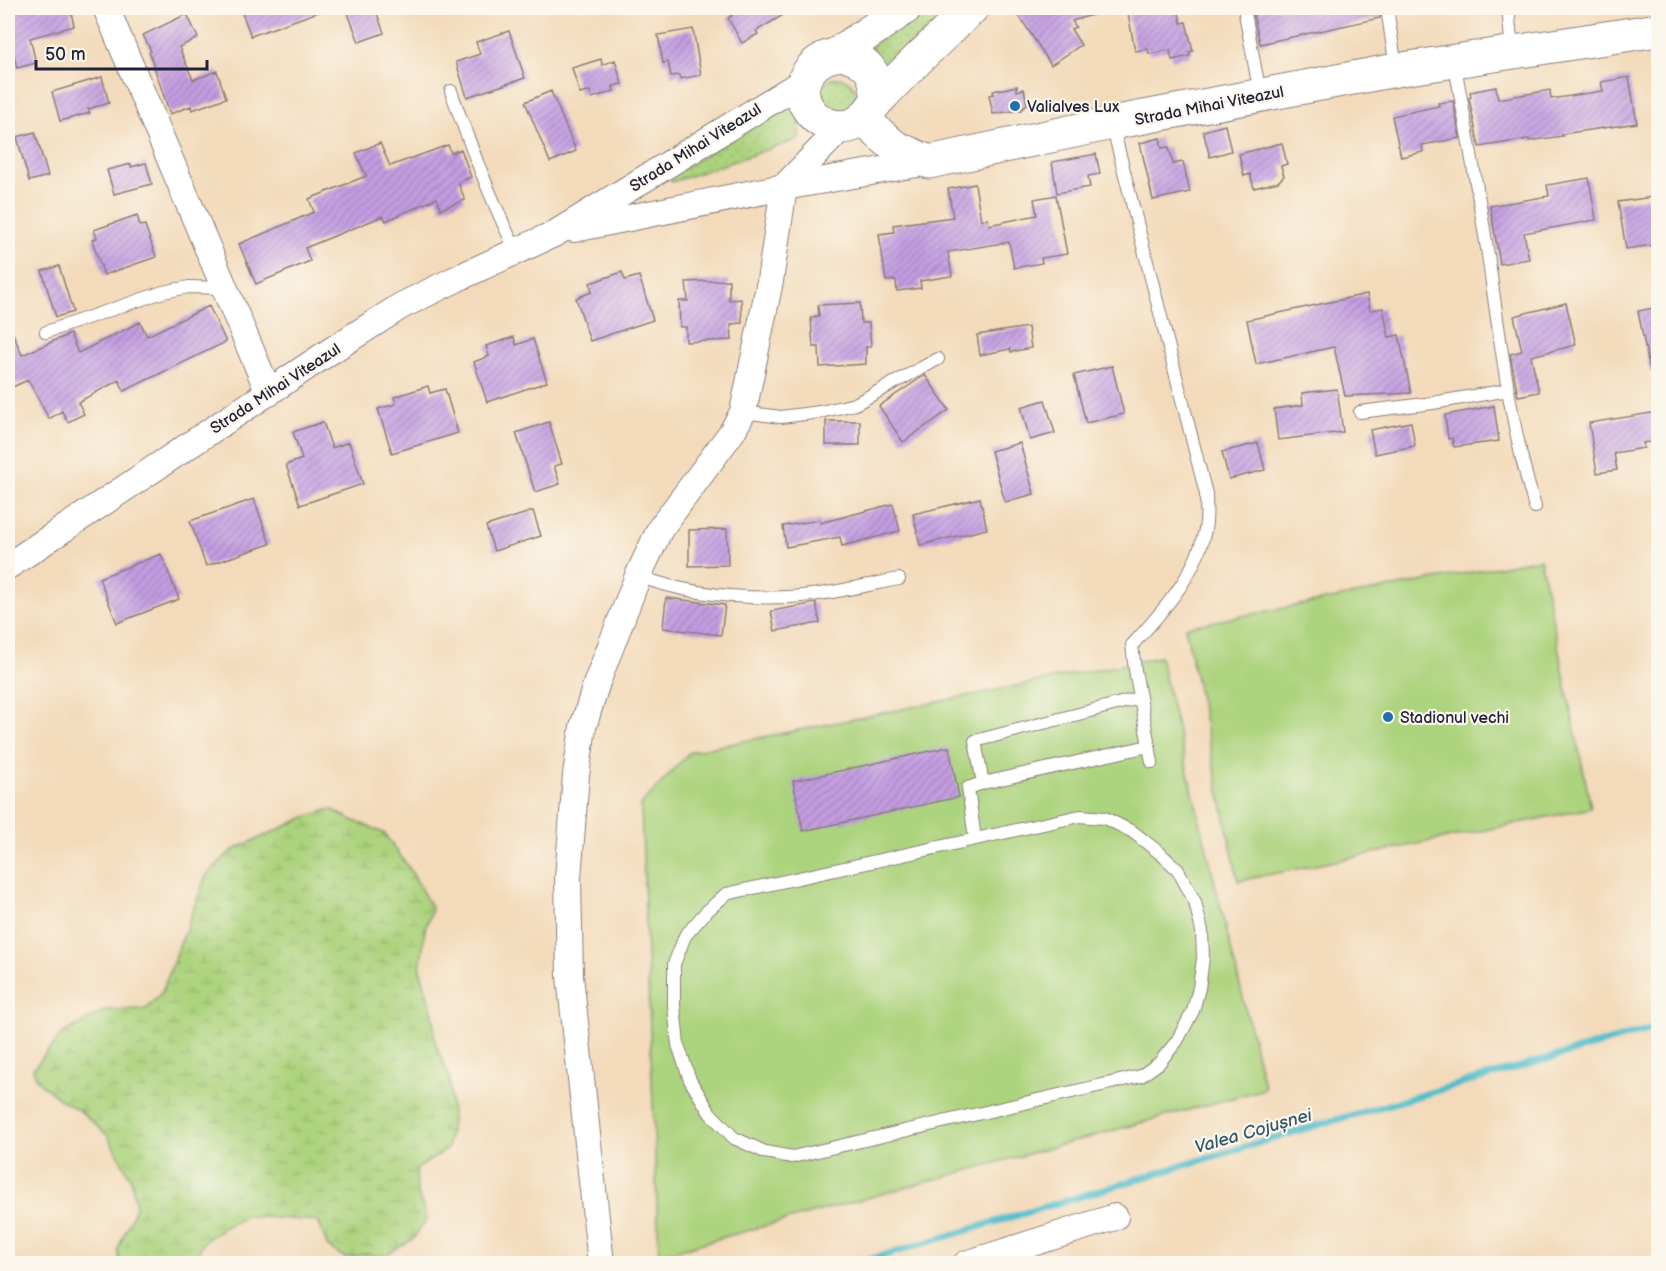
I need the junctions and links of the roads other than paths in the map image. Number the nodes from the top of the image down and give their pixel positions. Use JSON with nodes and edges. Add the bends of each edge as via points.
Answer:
{"nodes":[{"id":1,"x":106,"y":8,"type":"edge"},
{"id":2,"x":905,"y":8,"type":"edge"},
{"id":3,"x":972,"y":8,"type":"edge"},
{"id":4,"x":1244,"y":8,"type":"edge"},
{"id":5,"x":1387,"y":8,"type":"edge"},
{"id":6,"x":1508,"y":8,"type":"edge"},
{"id":7,"x":1659,"y":30,"type":"edge"},
{"id":8,"x":1512,"y":51,"type":"junction"},
{"id":9,"x":837,"y":54,"type":"junction"},
{"id":10,"x":1454,"y":60,"type":"junction"},
{"id":11,"x":1396,"y":69,"type":"junction"},
{"id":12,"x":804,"y":81,"type":"junction"},
{"id":13,"x":451,"y":91,"type":"dead end"},
{"id":14,"x":1260,"y":96,"type":"junction"},
{"id":15,"x":861,"y":115,"type":"junction"},
{"id":16,"x":1112,"y":123,"type":"junction"},
{"id":17,"x":929,"y":162,"type":"junction"},
{"id":18,"x":784,"y":187,"type":"junction"},
{"id":19,"x":556,"y":233,"type":"junction"},
{"id":20,"x":516,"y":251,"type":"junction"},
{"id":21,"x":224,"y":288,"type":"junction"},
{"id":22,"x":46,"y":332,"type":"dead end"},
{"id":23,"x":938,"y":359,"type":"dead end"},
{"id":24,"x":1508,"y":390,"type":"junction"},
{"id":25,"x":268,"y":393,"type":"junction"},
{"id":26,"x":743,"y":412,"type":"junction"},
{"id":27,"x":1360,"y":412,"type":"dead end"},
{"id":28,"x":1535,"y":507,"type":"dead end"},
{"id":29,"x":8,"y":566,"type":"edge"},
{"id":30,"x":638,"y":576,"type":"junction"},
{"id":31,"x":899,"y":579,"type":"dead end"},
{"id":32,"x":1140,"y":698,"type":"junction"},
{"id":33,"x":1149,"y":746,"type":"junction"},
{"id":34,"x":1152,"y":762,"type":"dead end"},
{"id":35,"x":983,"y":783,"type":"junction"},
{"id":36,"x":975,"y":839,"type":"junction"},
{"id":37,"x":1115,"y":1217,"type":"dead end"},
{"id":38,"x":602,"y":1263,"type":"edge"},
{"id":39,"x":966,"y":1263,"type":"edge"}],
"edges":[{"from":1,"to":21,"type":"street"},
{"from":2,"to":9,"type":"street"},
{"from":3,"to":15,"type":"street"},
{"from":4,"to":14,"type":"lane"},
{"from":5,"to":11,"type":"lane"},
{"from":6,"to":8,"type":"lane"},
{"from":7,"to":8,"type":"street","name":"Strada Mihai Viteazul"},
{"from":8,"to":10,"type":"street","name":"Strada Mihai Viteazul"},
{"from":9,"to":12,"type":"street","via":[[819,60]]},
{"from":9,"to":15,"type":"street","via":[[853,56],[872,73],[876,85]]},
{"from":10,"to":11,"type":"street","name":"Strada Mihai Viteazul"},
{"from":10,"to":24,"type":"lane"},
{"from":11,"to":14,"type":"street","name":"Strada Mihai Viteazul"},
{"from":12,"to":15,"type":"street","via":[[806,106],[819,121],[830,126]]},
{"from":12,"to":19,"type":"street","name":"Strada Mihai Viteazul"},
{"from":13,"to":20,"type":"lane"},
{"from":14,"to":16,"type":"street","name":"Strada Mihai Viteazul"},
{"from":15,"to":17,"type":"street","via":[[895,147]]},
{"from":15,"to":18,"type":"street"},
{"from":16,"to":17,"type":"street","name":"Strada Mihai Viteazul"},
{"from":16,"to":32,"type":"lane","via":[[1206,494],[1206,523],[1183,583],[1132,645]]},
{"from":17,"to":18,"type":"street","name":"Strada Mihai Viteazul"},
{"from":18,"to":19,"type":"street","name":"Strada Mihai Viteazul"},
{"from":18,"to":26,"type":"street","via":[[770,282]]},
{"from":19,"to":20,"type":"street","name":"Strada Mihai Viteazul"},
{"from":20,"to":25,"type":"street","name":"Strada Mihai Viteazul","via":[[401,306]]},
{"from":21,"to":22,"type":"lane","via":[[189,287],[163,292]]},
{"from":21,"to":25,"type":"street"},
{"from":23,"to":26,"type":"lane","via":[[855,404],[781,417]]},
{"from":24,"to":27,"type":"lane"},
{"from":24,"to":28,"type":"lane"},
{"from":25,"to":29,"type":"street","name":"Strada Mihai Viteazul"},
{"from":26,"to":30,"type":"street","via":[[660,529]]},
{"from":30,"to":31,"type":"lane","via":[[661,585],[710,594],[756,597],[800,595]]},
{"from":30,"to":38,"type":"street","via":[[583,728],[568,878],[570,976]]},
{"from":32,"to":33,"type":"lane"},
{"from":32,"to":35,"type":"lane","via":[[975,741]]},
{"from":33,"to":34,"type":"lane"},
{"from":33,"to":35,"type":"lane"},
{"from":35,"to":36,"type":"lane","via":[[968,788]]},
{"from":36,"to":36,"type":"lane","via":[[1080,816],[1105,818],[1133,832],[1178,870],[1195,902],[1203,958],[1193,1011],[1177,1041],[1159,1063],[1141,1076],[792,1157],[765,1152],[734,1138],[700,1097],[678,1045],[674,964],[685,936],[726,894]]},
{"from":37,"to":39,"type":"street"}]}
